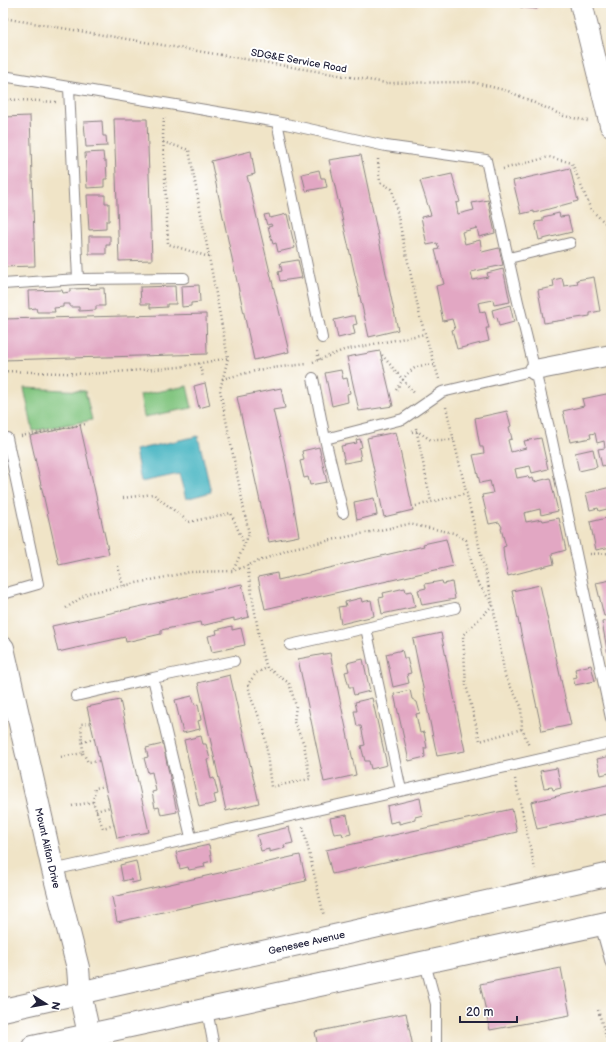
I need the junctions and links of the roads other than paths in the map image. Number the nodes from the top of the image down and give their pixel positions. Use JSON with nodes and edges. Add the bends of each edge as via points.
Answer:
{"nodes":[{"id":1,"x":581,"y":3,"type":"edge"},
{"id":2,"x":3,"y":76,"type":"edge"},
{"id":3,"x":69,"y":88,"type":"junction"},
{"id":4,"x":277,"y":122,"type":"junction"},
{"id":5,"x":611,"y":124,"type":"edge"},
{"id":6,"x":570,"y":243,"type":"dead end"},
{"id":7,"x":509,"y":258,"type":"junction"},
{"id":8,"x":184,"y":278,"type":"dead end"},
{"id":9,"x":78,"y":279,"type":"junction"},
{"id":10,"x":3,"y":284,"type":"edge"},
{"id":11,"x":322,"y":338,"type":"dead end"},
{"id":12,"x":611,"y":355,"type":"edge"},
{"id":13,"x":535,"y":370,"type":"junction"},
{"id":14,"x":313,"y":378,"type":"dead end"},
{"id":15,"x":5,"y":439,"type":"edge"},
{"id":16,"x":325,"y":439,"type":"junction"},
{"id":17,"x":342,"y":513,"type":"dead end"},
{"id":18,"x":3,"y":594,"type":"edge"},
{"id":19,"x":455,"y":608,"type":"dead end"},
{"id":20,"x":366,"y":628,"type":"junction"},
{"id":21,"x":290,"y":645,"type":"dead end"},
{"id":22,"x":3,"y":648,"type":"edge"},
{"id":23,"x":234,"y":661,"type":"dead end"},
{"id":24,"x":153,"y":678,"type":"junction"},
{"id":25,"x":8,"y":695,"type":"edge"},
{"id":26,"x":76,"y":696,"type":"dead end"},
{"id":27,"x":611,"y":718,"type":"edge"},
{"id":28,"x":611,"y":744,"type":"edge"},
{"id":29,"x":401,"y":790,"type":"junction"},
{"id":30,"x":192,"y":838,"type":"junction"},
{"id":31,"x":53,"y":870,"type":"junction"},
{"id":32,"x":611,"y":874,"type":"edge"},
{"id":33,"x":605,"y":923,"type":"edge"},
{"id":34,"x":425,"y":963,"type":"junction"},
{"id":35,"x":611,"y":963,"type":"edge"},
{"id":36,"x":80,"y":994,"type":"junction"},
{"id":37,"x":3,"y":1010,"type":"edge"},
{"id":38,"x":207,"y":1010,"type":"junction"},
{"id":39,"x":91,"y":1041,"type":"edge"},
{"id":40,"x":33,"y":1047,"type":"edge"},
{"id":41,"x":214,"y":1047,"type":"edge"},
{"id":42,"x":436,"y":1047,"type":"edge"}],
"edges":[{"from":1,"to":5,"type":"main road"},
{"from":2,"to":3,"type":"lane"},
{"from":3,"to":4,"type":"lane"},
{"from":3,"to":9,"type":"lane"},
{"from":4,"to":7,"type":"lane","via":[[382,145],[486,160]]},
{"from":4,"to":11,"type":"lane"},
{"from":6,"to":7,"type":"lane"},
{"from":7,"to":13,"type":"lane"},
{"from":8,"to":9,"type":"lane"},
{"from":9,"to":10,"type":"lane"},
{"from":12,"to":13,"type":"street"},
{"from":13,"to":16,"type":"lane","via":[[442,392],[403,420]]},
{"from":13,"to":27,"type":"lane"},
{"from":14,"to":16,"type":"lane"},
{"from":15,"to":18,"type":"lane","via":[[38,584]]},
{"from":16,"to":17,"type":"lane"},
{"from":19,"to":20,"type":"lane"},
{"from":20,"to":21,"type":"lane"},
{"from":20,"to":29,"type":"lane"},
{"from":22,"to":25,"type":"main road","name":"Mount Alifan Drive"},
{"from":23,"to":24,"type":"lane"},
{"from":24,"to":26,"type":"lane"},
{"from":24,"to":30,"type":"lane"},
{"from":25,"to":31,"type":"main road","name":"Mount Alifan Drive"},
{"from":28,"to":29,"type":"lane"},
{"from":29,"to":30,"type":"lane"},
{"from":30,"to":31,"type":"lane"},
{"from":31,"to":36,"type":"main road","name":"Mount Alifan Drive","via":[[78,968]]},
{"from":32,"to":36,"type":"main road","name":"Genesee Avenue"},
{"from":33,"to":34,"type":"main road"},
{"from":33,"to":35,"type":"lane"},
{"from":34,"to":38,"type":"main road"},
{"from":34,"to":42,"type":"lane","via":[[436,1004]]},
{"from":36,"to":37,"type":"main road","name":"Genesee Avenue"},
{"from":36,"to":39,"type":"main road","name":"Mount Alifan Drive"},
{"from":38,"to":39,"type":"main road"},
{"from":38,"to":41,"type":"lane"},
{"from":39,"to":40,"type":"main road"}]}
